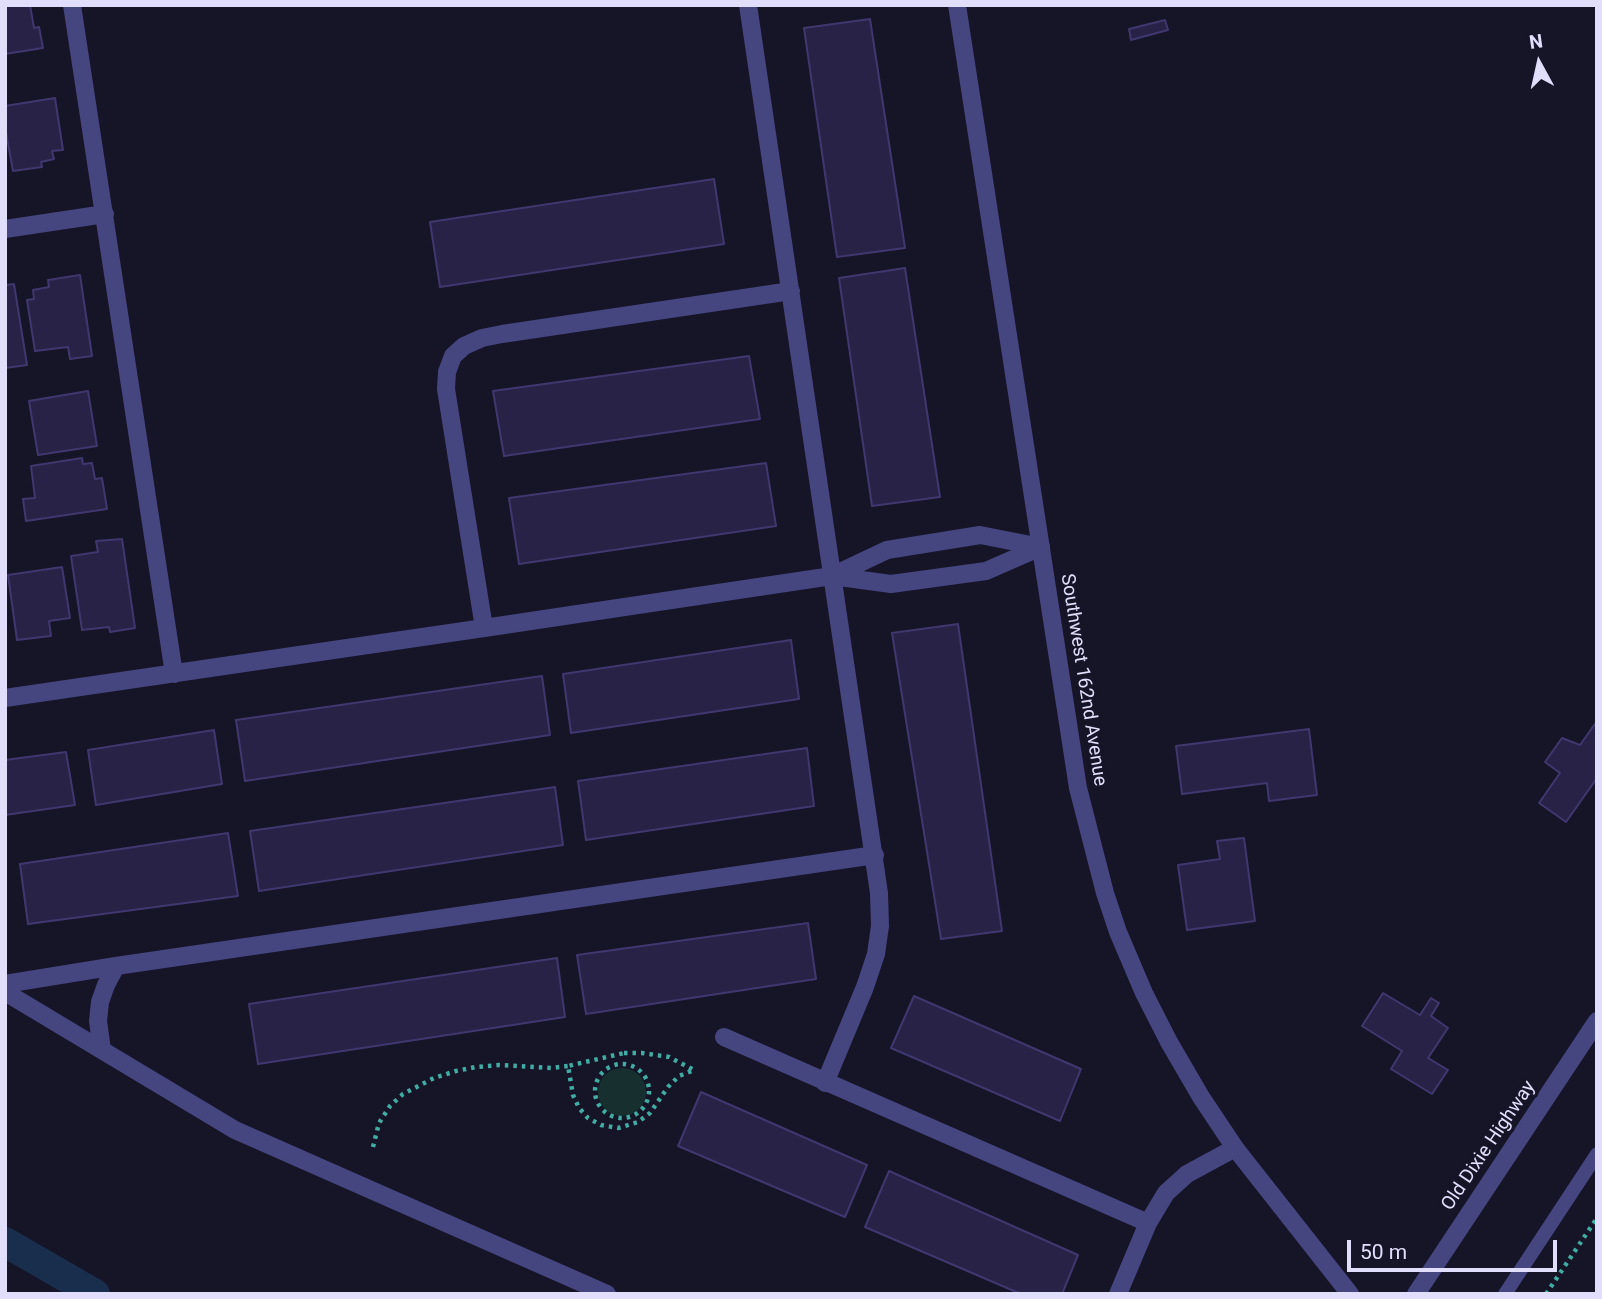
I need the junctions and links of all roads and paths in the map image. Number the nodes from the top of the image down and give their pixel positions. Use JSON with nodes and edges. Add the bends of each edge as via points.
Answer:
{"nodes":[{"id":1,"x":72,"y":5,"type":"edge"},
{"id":2,"x":748,"y":5,"type":"edge"},
{"id":3,"x":957,"y":5,"type":"edge"},
{"id":4,"x":105,"y":214,"type":"junction"},
{"id":5,"x":5,"y":229,"type":"edge"},
{"id":6,"x":791,"y":291,"type":"junction"},
{"id":7,"x":1041,"y":547,"type":"junction"},
{"id":8,"x":832,"y":576,"type":"junction"},
{"id":9,"x":484,"y":628,"type":"junction"},
{"id":10,"x":174,"y":674,"type":"junction"},
{"id":11,"x":5,"y":698,"type":"edge"},
{"id":12,"x":874,"y":855,"type":"junction"},
{"id":13,"x":116,"y":966,"type":"junction"},
{"id":14,"x":5,"y":984,"type":"edge"},
{"id":15,"x":5,"y":992,"type":"edge"},
{"id":16,"x":1597,"y":1021,"type":"edge"},
{"id":17,"x":724,"y":1038,"type":"dead end"},
{"id":18,"x":102,"y":1050,"type":"junction"},
{"id":19,"x":614,"y":1056,"type":"junction"},
{"id":20,"x":616,"y":1065,"type":"junction"},
{"id":21,"x":568,"y":1066,"type":"junction"},
{"id":22,"x":825,"y":1083,"type":"junction"},
{"id":23,"x":608,"y":1115,"type":"junction"},
{"id":24,"x":601,"y":1125,"type":"junction"},
{"id":25,"x":373,"y":1147,"type":"dead end"},
{"id":26,"x":1235,"y":1148,"type":"junction"},
{"id":27,"x":1597,"y":1154,"type":"edge"},
{"id":28,"x":1597,"y":1218,"type":"edge"},
{"id":29,"x":1148,"y":1223,"type":"junction"},
{"id":30,"x":607,"y":1294,"type":"edge"},
{"id":31,"x":1118,"y":1294,"type":"edge"},
{"id":32,"x":1350,"y":1294,"type":"edge"},
{"id":33,"x":1416,"y":1294,"type":"edge"},
{"id":34,"x":1504,"y":1294,"type":"edge"},
{"id":35,"x":1546,"y":1294,"type":"edge"}],
"edges":[{"from":1,"to":4,"type":"street"},
{"from":2,"to":6,"type":"street"},
{"from":3,"to":7,"type":"street","name":"Southwest 162nd Avenue"},
{"from":4,"to":5,"type":"street"},
{"from":4,"to":10,"type":"street"},
{"from":6,"to":8,"type":"street"},
{"from":6,"to":9,"type":"street","via":[[502,334],[464,346],[453,356],[446,389]]},
{"from":7,"to":8,"type":"street","via":[[986,571],[891,584]]},
{"from":7,"to":8,"type":"street","via":[[980,535],[887,550]]},
{"from":7,"to":26,"type":"street","name":"Southwest 162nd Avenue","via":[[1078,788],[1105,893],[1144,993]]},
{"from":8,"to":9,"type":"street"},
{"from":8,"to":12,"type":"street"},
{"from":9,"to":10,"type":"street"},
{"from":10,"to":11,"type":"street"},
{"from":12,"to":13,"type":"street"},
{"from":12,"to":22,"type":"street","via":[[880,926],[876,954]]},
{"from":13,"to":14,"type":"street"},
{"from":13,"to":18,"type":"street","via":[[100,1002]]},
{"from":15,"to":18,"type":"street"},
{"from":16,"to":33,"type":"street","name":"Old Dixie Highway"},
{"from":17,"to":22,"type":"street"},
{"from":18,"to":30,"type":"street","via":[[235,1130]]},
{"from":19,"to":20,"type":"path"},
{"from":19,"to":21,"type":"path"},
{"from":19,"to":24,"type":"path","via":[[669,1057],[694,1070],[679,1076],[638,1122],[618,1128]]},
{"from":20,"to":23,"type":"path","via":[[602,1072],[596,1083],[597,1101]]},
{"from":20,"to":23,"type":"path","via":[[638,1070],[649,1094],[634,1115]]},
{"from":21,"to":24,"type":"path","via":[[579,1108]]},
{"from":21,"to":25,"type":"path","via":[[499,1065],[434,1078],[390,1106],[379,1123]]},
{"from":22,"to":29,"type":"street"},
{"from":23,"to":24,"type":"path"},
{"from":26,"to":29,"type":"street","via":[[1179,1180]]},
{"from":26,"to":32,"type":"street","name":"Southwest 162nd Avenue"},
{"from":27,"to":34,"type":"lane"},
{"from":28,"to":35,"type":"path"},
{"from":29,"to":31,"type":"street"}]}
